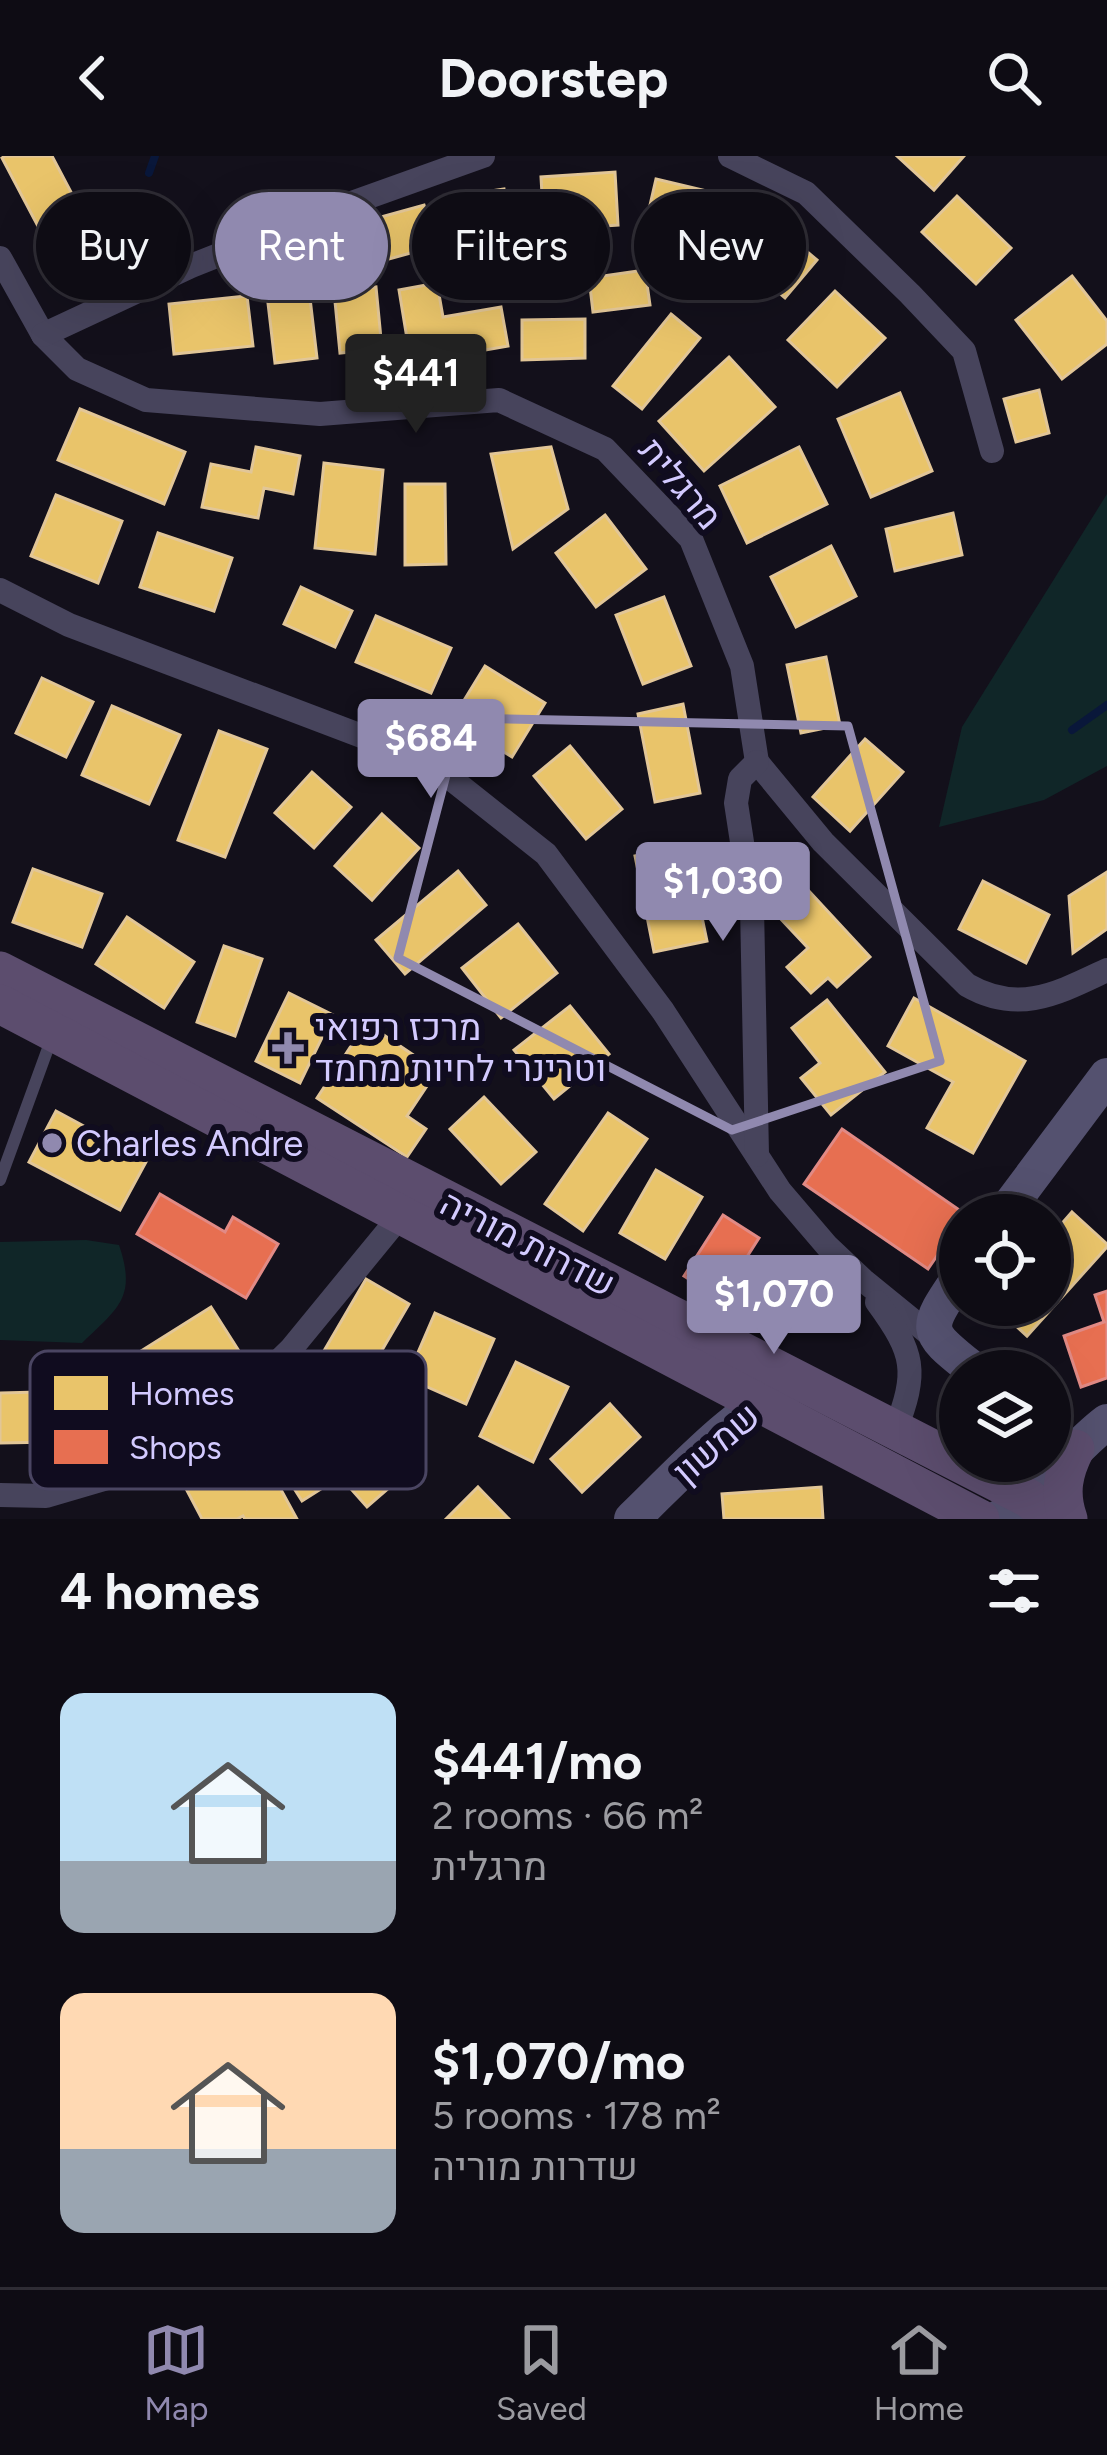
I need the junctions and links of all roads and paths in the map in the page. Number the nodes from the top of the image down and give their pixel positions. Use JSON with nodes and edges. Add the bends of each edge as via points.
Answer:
{"nodes":[{"id":1,"x":483,"y":156,"type":"edge"},
{"id":2,"x":730,"y":156,"type":"edge"},
{"id":3,"x":0,"y":258,"type":"edge"},
{"id":4,"x":43,"y":335,"type":"junction"},
{"id":5,"x":992,"y":451,"type":"dead end"},
{"id":6,"x":0,"y":590,"type":"edge"},
{"id":7,"x":757,"y":763,"type":"junction"},
{"id":8,"x":1107,"y":970,"type":"edge"},
{"id":9,"x":0,"y":971,"type":"edge"},
{"id":10,"x":0,"y":1004,"type":"edge"},
{"id":11,"x":54,"y":1032,"type":"junction"},
{"id":12,"x":1107,"y":1076,"type":"edge"},
{"id":13,"x":758,"y":1157,"type":"junction"},
{"id":14,"x":0,"y":1180,"type":"edge"},
{"id":15,"x":1019,"y":1194,"type":"edge"},
{"id":16,"x":401,"y":1214,"type":"junction"},
{"id":17,"x":862,"y":1280,"type":"junction"},
{"id":18,"x":939,"y":1309,"type":"edge"},
{"id":19,"x":938,"y":1341,"type":"junction"},
{"id":20,"x":949,"y":1350,"type":"edge"},
{"id":21,"x":289,"y":1351,"type":"edge"},
{"id":22,"x":811,"y":1387,"type":"junction"},
{"id":23,"x":761,"y":1402,"type":"junction"},
{"id":24,"x":1107,"y":1422,"type":"edge"},
{"id":25,"x":895,"y":1432,"type":"junction"},
{"id":26,"x":1071,"y":1435,"type":"edge"},
{"id":27,"x":1062,"y":1482,"type":"edge"},
{"id":28,"x":70,"y":1489,"type":"edge"},
{"id":29,"x":0,"y":1495,"type":"edge"},
{"id":30,"x":1008,"y":1503,"type":"edge"},
{"id":31,"x":632,"y":1519,"type":"edge"},
{"id":32,"x":1068,"y":1519,"type":"edge"}],
"edges":[{"from":1,"to":4,"type":"street","via":[[191,266]]},
{"from":2,"to":5,"type":"street","via":[[806,193],[964,351]]},
{"from":3,"to":4,"type":"street","name":"מרגלית"},
{"from":4,"to":7,"type":"street","name":"מרגלית","via":[[77,370],[146,400],[320,414],[500,400],[605,449],[691,539],[742,666]]},
{"from":6,"to":13,"type":"street","via":[[69,625],[430,762],[546,854]]},
{"from":7,"to":8,"type":"street","via":[[823,842],[967,985],[1015,1001],[1058,993]]},
{"from":7,"to":13,"type":"street","name":"מרגלית","via":[[740,779],[736,802],[752,907]]},
{"from":9,"to":22,"type":"main road","name":"שדרות מוריה"},
{"from":10,"to":11,"type":"main road","name":"שדרות מוריה"},
{"from":11,"to":14,"type":"lane"},
{"from":11,"to":16,"type":"main road","name":"שדרות מוריה"},
{"from":12,"to":15,"type":"street"},
{"from":13,"to":17,"type":"street"},
{"from":16,"to":21,"type":"street"},
{"from":16,"to":23,"type":"main road","name":"שדרות מוריה"},
{"from":17,"to":19,"type":"street"},
{"from":17,"to":25,"type":"street","via":[[911,1363]]},
{"from":18,"to":19,"type":"street"},
{"from":19,"to":20,"type":"street"},
{"from":22,"to":23,"type":"street","name":"שמשון"},
{"from":22,"to":25,"type":"main road","name":"שדרות מוריה"},
{"from":23,"to":30,"type":"main road","name":"שדרות מוריה"},
{"from":23,"to":31,"type":"street","name":"שמשון"},
{"from":24,"to":26,"type":"street"},
{"from":25,"to":30,"type":"main road","name":"שדרות מוריה"},
{"from":27,"to":32,"type":"main road"},
{"from":28,"to":29,"type":"street"}]}
